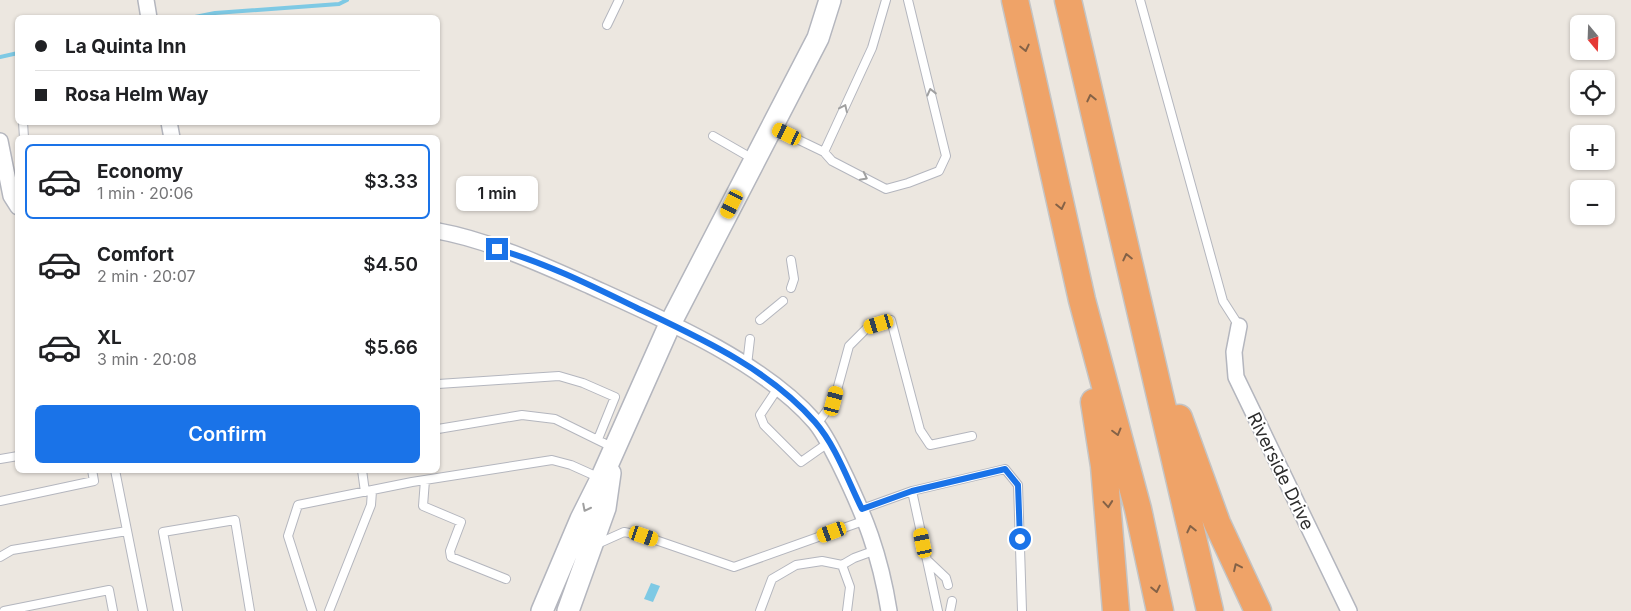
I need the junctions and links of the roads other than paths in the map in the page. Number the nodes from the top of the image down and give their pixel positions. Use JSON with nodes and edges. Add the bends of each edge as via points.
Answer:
{"nodes":[{"id":1,"x":146,"y":0,"type":"edge"},
{"id":2,"x":619,"y":0,"type":"edge"},
{"id":3,"x":830,"y":0,"type":"edge"},
{"id":4,"x":886,"y":0,"type":"edge"},
{"id":5,"x":908,"y":0,"type":"edge"},
{"id":6,"x":1015,"y":0,"type":"edge"},
{"id":7,"x":1068,"y":0,"type":"edge"},
{"id":8,"x":1140,"y":0,"type":"edge"},
{"id":9,"x":148,"y":15,"type":"edge"},
{"id":10,"x":607,"y":25,"type":"dead end"},
{"id":11,"x":772,"y":127,"type":"junction"},
{"id":12,"x":713,"y":136,"type":"dead end"},
{"id":13,"x":0,"y":141,"type":"edge"},
{"id":14,"x":824,"y":152,"type":"junction"},
{"id":15,"x":755,"y":160,"type":"junction"},
{"id":16,"x":15,"y":202,"type":"edge"},
{"id":17,"x":440,"y":232,"type":"edge"},
{"id":18,"x":791,"y":260,"type":"dead end"},
{"id":19,"x":791,"y":288,"type":"dead end"},
{"id":20,"x":1082,"y":300,"type":"junction"},
{"id":21,"x":784,"y":301,"type":"dead end"},
{"id":22,"x":1138,"y":304,"type":"junction"},
{"id":23,"x":760,"y":320,"type":"dead end"},
{"id":24,"x":670,"y":324,"type":"junction"},
{"id":25,"x":1239,"y":326,"type":"joint"},
{"id":26,"x":750,"y":339,"type":"dead end"},
{"id":27,"x":747,"y":365,"type":"junction"},
{"id":28,"x":440,"y":384,"type":"edge"},
{"id":29,"x":778,"y":388,"type":"junction"},
{"id":30,"x":817,"y":424,"type":"junction"},
{"id":31,"x":440,"y":429,"type":"edge"},
{"id":32,"x":972,"y":436,"type":"dead end"},
{"id":33,"x":828,"y":443,"type":"junction"},
{"id":34,"x":606,"y":444,"type":"junction"},
{"id":35,"x":15,"y":456,"type":"edge"},
{"id":36,"x":0,"y":459,"type":"edge"},
{"id":37,"x":93,"y":473,"type":"edge"},
{"id":38,"x":116,"y":473,"type":"edge"},
{"id":39,"x":363,"y":473,"type":"edge"},
{"id":40,"x":601,"y":479,"type":"junction"},
{"id":41,"x":425,"y":480,"type":"junction"},
{"id":42,"x":912,"y":491,"type":"junction"},
{"id":43,"x":368,"y":492,"type":"junction"},
{"id":44,"x":0,"y":501,"type":"edge"},
{"id":45,"x":864,"y":515,"type":"junction"},
{"id":46,"x":127,"y":531,"type":"junction"},
{"id":47,"x":591,"y":547,"type":"junction"},
{"id":48,"x":876,"y":550,"type":"junction"},
{"id":49,"x":0,"y":557,"type":"edge"},
{"id":50,"x":927,"y":560,"type":"junction"},
{"id":51,"x":842,"y":565,"type":"junction"},
{"id":52,"x":506,"y":579,"type":"dead end"},
{"id":53,"x":948,"y":585,"type":"dead end"},
{"id":54,"x":952,"y":601,"type":"dead end"},
{"id":55,"x":4,"y":611,"type":"edge"},
{"id":56,"x":113,"y":611,"type":"edge"},
{"id":57,"x":143,"y":611,"type":"edge"},
{"id":58,"x":178,"y":611,"type":"edge"},
{"id":59,"x":250,"y":611,"type":"edge"},
{"id":60,"x":312,"y":611,"type":"edge"},
{"id":61,"x":329,"y":611,"type":"edge"},
{"id":62,"x":542,"y":611,"type":"edge"},
{"id":63,"x":568,"y":611,"type":"edge"},
{"id":64,"x":760,"y":611,"type":"edge"},
{"id":65,"x":847,"y":611,"type":"edge"},
{"id":66,"x":889,"y":611,"type":"edge"},
{"id":67,"x":938,"y":611,"type":"edge"},
{"id":68,"x":950,"y":611,"type":"edge"},
{"id":69,"x":1022,"y":611,"type":"edge"},
{"id":70,"x":1116,"y":611,"type":"edge"},
{"id":71,"x":1160,"y":611,"type":"edge"},
{"id":72,"x":1210,"y":611,"type":"edge"},
{"id":73,"x":1258,"y":611,"type":"edge"},
{"id":74,"x":1349,"y":611,"type":"edge"}],
"edges":[{"from":1,"to":9,"type":"street"},
{"from":2,"to":10,"type":"lane"},
{"from":3,"to":11,"type":"main road","via":[[818,38]]},
{"from":14,"to":4,"type":"lane","one_way":true,"via":[[872,48]]},
{"from":14,"to":5,"type":"lane","one_way":true,"via":[[832,161],[886,189],[939,171],[943,165],[946,156]]},
{"from":6,"to":20,"type":"highway","one_way":true},
{"from":22,"to":7,"type":"highway","one_way":true},
{"from":8,"to":25,"type":"lane","via":[[1223,301]]},
{"from":11,"to":14,"type":"lane"},
{"from":11,"to":15,"type":"main road"},
{"from":12,"to":15,"type":"lane"},
{"from":13,"to":16,"type":"street"},
{"from":15,"to":24,"type":"main road"},
{"from":17,"to":24,"type":"street","via":[[527,258]]},
{"from":18,"to":19,"type":"lane","via":[[794,279]]},
{"from":20,"to":70,"type":"highway","one_way":true,"via":[[1104,466]]},
{"from":20,"to":71,"type":"highway","one_way":true,"via":[[1138,510]]},
{"from":21,"to":23,"type":"lane"},
{"from":72,"to":22,"type":"highway","one_way":true},
{"from":73,"to":22,"type":"highway","one_way":true,"via":[[1217,523]]},
{"from":24,"to":27,"type":"street"},
{"from":24,"to":34,"type":"main road"},
{"from":25,"to":74,"type":"street","name":"Riverside Drive","via":[[1234,352],[1236,377]]},
{"from":26,"to":27,"type":"lane"},
{"from":27,"to":29,"type":"street"},
{"from":28,"to":34,"type":"lane","via":[[559,376],[583,383],[615,397]]},
{"from":29,"to":30,"type":"street","via":[[796,401]]},
{"from":29,"to":33,"type":"lane","via":[[760,415],[764,425],[801,462]]},
{"from":30,"to":32,"type":"lane","via":[[834,401],[849,346],[867,328],[892,320],[920,430],[930,445]]},
{"from":30,"to":33,"type":"street"},
{"from":31,"to":34,"type":"lane","via":[[522,415],[555,419]]},
{"from":33,"to":45,"type":"street"},
{"from":34,"to":40,"type":"main road"},
{"from":34,"to":47,"type":"main road","via":[[605,508]]},
{"from":35,"to":36,"type":"lane"},
{"from":37,"to":44,"type":"lane","via":[[94,480]]},
{"from":38,"to":46,"type":"lane"},
{"from":39,"to":43,"type":"lane"},
{"from":40,"to":41,"type":"lane","via":[[552,460]]},
{"from":40,"to":62,"type":"main road","one_way":true},
{"from":41,"to":43,"type":"lane"},
{"from":41,"to":52,"type":"lane","via":[[423,506],[462,522],[450,551],[451,557]]},
{"from":42,"to":45,"type":"lane"},
{"from":42,"to":50,"type":"lane"},
{"from":42,"to":69,"type":"lane","via":[[1005,469],[1018,485]]},
{"from":43,"to":60,"type":"lane","via":[[298,505],[288,536]]},
{"from":43,"to":61,"type":"lane","via":[[371,505]]},
{"from":45,"to":47,"type":"lane","via":[[734,567],[624,532]]},
{"from":45,"to":48,"type":"street"},
{"from":46,"to":49,"type":"lane","via":[[12,550]]},
{"from":46,"to":57,"type":"lane"},
{"from":47,"to":63,"type":"main road"},
{"from":48,"to":51,"type":"lane"},
{"from":48,"to":66,"type":"street"},
{"from":50,"to":53,"type":"lane","via":[[946,578]]},
{"from":50,"to":67,"type":"lane"},
{"from":51,"to":64,"type":"lane","via":[[822,561],[796,565],[772,579]]},
{"from":51,"to":65,"type":"lane","via":[[850,587]]},
{"from":54,"to":68,"type":"lane"},
{"from":55,"to":56,"type":"lane","via":[[109,590]]},
{"from":58,"to":59,"type":"lane","via":[[163,532],[236,520]]}]}
